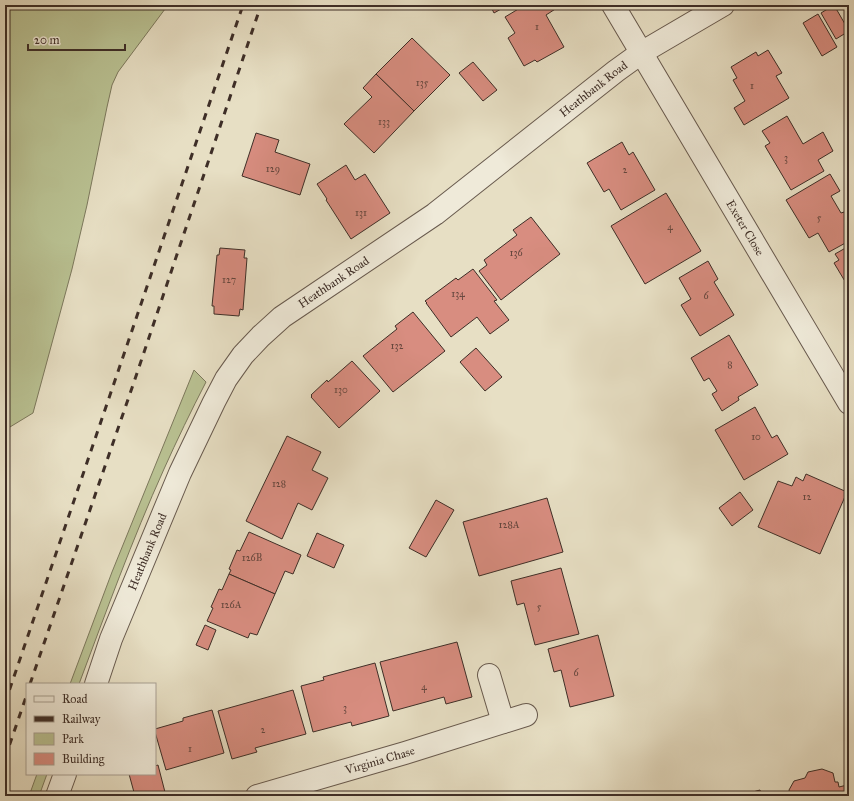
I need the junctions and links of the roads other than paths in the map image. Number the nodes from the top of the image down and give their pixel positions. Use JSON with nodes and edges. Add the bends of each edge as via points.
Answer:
{"nodes":[{"id":1,"x":613,"y":5,"type":"edge"},
{"id":2,"x":723,"y":5,"type":"edge"},
{"id":3,"x":641,"y":53,"type":"junction"},
{"id":4,"x":849,"y":403,"type":"edge"},
{"id":5,"x":489,"y":675,"type":"dead end"},
{"id":6,"x":96,"y":683,"type":"edge"},
{"id":7,"x":526,"y":715,"type":"dead end"},
{"id":8,"x":503,"y":722,"type":"junction"},
{"id":9,"x":65,"y":775,"type":"edge"},
{"id":10,"x":57,"y":796,"type":"edge"},
{"id":11,"x":257,"y":796,"type":"edge"}],
"edges":[{"from":1,"to":3,"type":"street","name":"Exeter Close"},
{"from":2,"to":3,"type":"street","name":"Heathbank Road"},
{"from":3,"to":4,"type":"street","name":"Exeter Close"},
{"from":3,"to":6,"type":"street","name":"Heathbank Road","via":[[435,214],[282,317],[243,355],[226,379],[180,474],[111,638]]},
{"from":5,"to":8,"type":"street"},
{"from":7,"to":8,"type":"street","name":"Virginia Chase"},
{"from":8,"to":11,"type":"street","name":"Virginia Chase"},
{"from":9,"to":10,"type":"street"}]}
